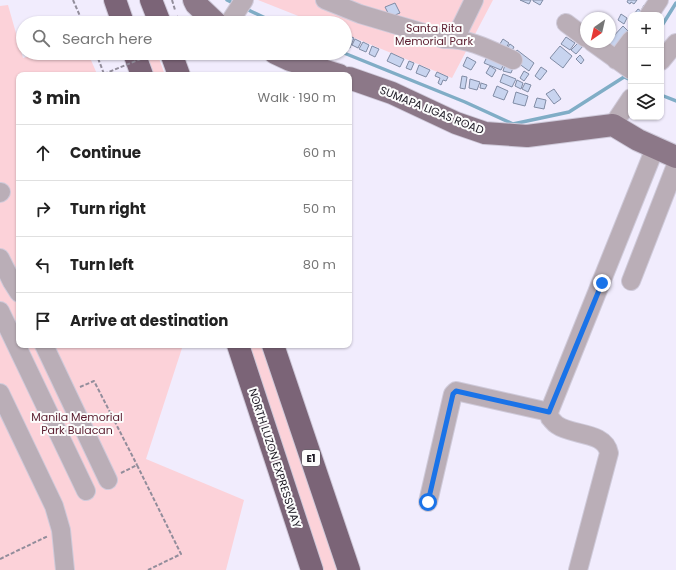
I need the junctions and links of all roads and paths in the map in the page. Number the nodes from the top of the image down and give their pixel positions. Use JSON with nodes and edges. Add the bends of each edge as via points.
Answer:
{"nodes":[{"id":1,"x":73,"y":0,"type":"edge"},
{"id":2,"x":115,"y":0,"type":"edge"},
{"id":3,"x":151,"y":0,"type":"edge"},
{"id":4,"x":172,"y":0,"type":"edge"},
{"id":5,"x":194,"y":0,"type":"edge"},
{"id":6,"x":244,"y":0,"type":"edge"},
{"id":7,"x":325,"y":0,"type":"edge"},
{"id":8,"x":474,"y":0,"type":"edge"},
{"id":9,"x":659,"y":0,"type":"edge"},
{"id":10,"x":173,"y":6,"type":"dead end"},
{"id":11,"x":362,"y":7,"type":"edge"},
{"id":12,"x":651,"y":12,"type":"edge"},
{"id":13,"x":80,"y":16,"type":"edge"},
{"id":14,"x":121,"y":16,"type":"edge"},
{"id":15,"x":157,"y":16,"type":"edge"},
{"id":16,"x":215,"y":16,"type":"edge"},
{"id":17,"x":230,"y":16,"type":"edge"},
{"id":18,"x":566,"y":23,"type":"dead end"},
{"id":19,"x":580,"y":34,"type":"edge"},
{"id":20,"x":455,"y":39,"type":"junction"},
{"id":21,"x":676,"y":42,"type":"edge"},
{"id":22,"x":600,"y":48,"type":"edge"},
{"id":23,"x":629,"y":48,"type":"edge"},
{"id":24,"x":664,"y":57,"type":"edge"},
{"id":25,"x":99,"y":60,"type":"edge"},
{"id":26,"x":137,"y":60,"type":"edge"},
{"id":27,"x":138,"y":60,"type":"edge"},
{"id":28,"x":174,"y":60,"type":"edge"},
{"id":29,"x":290,"y":60,"type":"edge"},
{"id":30,"x":513,"y":60,"type":"dead end"},
{"id":31,"x":624,"y":65,"type":"edge"},
{"id":32,"x":103,"y":72,"type":"edge"},
{"id":33,"x":109,"y":72,"type":"edge"},
{"id":34,"x":141,"y":72,"type":"edge"},
{"id":35,"x":178,"y":72,"type":"edge"},
{"id":36,"x":330,"y":72,"type":"edge"},
{"id":37,"x":352,"y":79,"type":"edge"},
{"id":38,"x":628,"y":102,"type":"edge"},
{"id":39,"x":613,"y":124,"type":"junction"},
{"id":40,"x":655,"y":148,"type":"junction"},
{"id":41,"x":676,"y":157,"type":"edge"},
{"id":42,"x":676,"y":165,"type":"edge"},
{"id":43,"x":0,"y":258,"type":"edge"},
{"id":44,"x":631,"y":281,"type":"dead end"},
{"id":45,"x":12,"y":289,"type":"edge"},
{"id":46,"x":0,"y":303,"type":"edge"},
{"id":47,"x":0,"y":311,"type":"edge"},
{"id":48,"x":16,"y":344,"type":"edge"},
{"id":49,"x":18,"y":348,"type":"edge"},
{"id":50,"x":45,"y":348,"type":"edge"},
{"id":51,"x":239,"y":348,"type":"edge"},
{"id":52,"x":274,"y":348,"type":"edge"},
{"id":53,"x":0,"y":393,"type":"edge"},
{"id":54,"x":66,"y":394,"type":"junction"},
{"id":55,"x":549,"y":412,"type":"junction"},
{"id":56,"x":137,"y":465,"type":"junction"},
{"id":57,"x":108,"y":480,"type":"joint"},
{"id":58,"x":86,"y":491,"type":"dead end"},
{"id":59,"x":428,"y":502,"type":"dead end"},
{"id":60,"x":61,"y":530,"type":"junction"},
{"id":61,"x":0,"y":559,"type":"edge"},
{"id":62,"x":65,"y":570,"type":"edge"},
{"id":63,"x":148,"y":570,"type":"edge"},
{"id":64,"x":312,"y":570,"type":"edge"},
{"id":65,"x":349,"y":570,"type":"edge"},
{"id":66,"x":578,"y":570,"type":"edge"}],
"edges":[{"from":1,"to":13,"type":"path"},
{"from":2,"to":14,"type":"highway"},
{"from":3,"to":15,"type":"highway"},
{"from":4,"to":10,"type":"path"},
{"from":5,"to":16,"type":"main road","via":[[196,4]]},
{"from":6,"to":17,"type":"street"},
{"from":7,"to":11,"type":"street"},
{"from":8,"to":20,"type":"street"},
{"from":9,"to":12,"type":"street"},
{"from":11,"to":20,"type":"street","via":[[444,39]]},
{"from":18,"to":19,"type":"street"},
{"from":20,"to":30,"type":"street","via":[[471,42]]},
{"from":21,"to":24,"type":"street"},
{"from":22,"to":31,"type":"street"},
{"from":23,"to":31,"type":"street"},
{"from":25,"to":32,"type":"path"},
{"from":26,"to":34,"type":"highway"},
{"from":27,"to":33,"type":"path","bridge":true},
{"from":28,"to":35,"type":"highway"},
{"from":29,"to":36,"type":"main road"},
{"from":37,"to":39,"type":"main road","name":"SUMAPA LIGAS ROAD","via":[[392,93],[484,133],[527,136]]},
{"from":38,"to":39,"type":"street"},
{"from":39,"to":40,"type":"main road"},
{"from":40,"to":41,"type":"main road"},
{"from":40,"to":55,"type":"street"},
{"from":42,"to":44,"type":"street"},
{"from":43,"to":45,"type":"street"},
{"from":45,"to":46,"type":"street"},
{"from":47,"to":48,"type":"street"},
{"from":49,"to":58,"type":"street"},
{"from":50,"to":54,"type":"street"},
{"from":51,"to":64,"type":"highway","name":"NORTH LUZON EXPRESSWAY"},
{"from":52,"to":65,"type":"highway","number":"E1"},
{"from":53,"to":60,"type":"street","via":[[54,506]]},
{"from":54,"to":56,"type":"path","via":[[94,381]]},
{"from":54,"to":57,"type":"street"},
{"from":55,"to":59,"type":"street","via":[[456,391],[453,394]]},
{"from":55,"to":66,"type":"street","via":[[550,418],[557,425],[600,440],[608,446],[609,453]]},
{"from":56,"to":57,"type":"path"},
{"from":56,"to":63,"type":"path","via":[[181,554]]},
{"from":60,"to":61,"type":"path"},
{"from":60,"to":62,"type":"street"}]}
